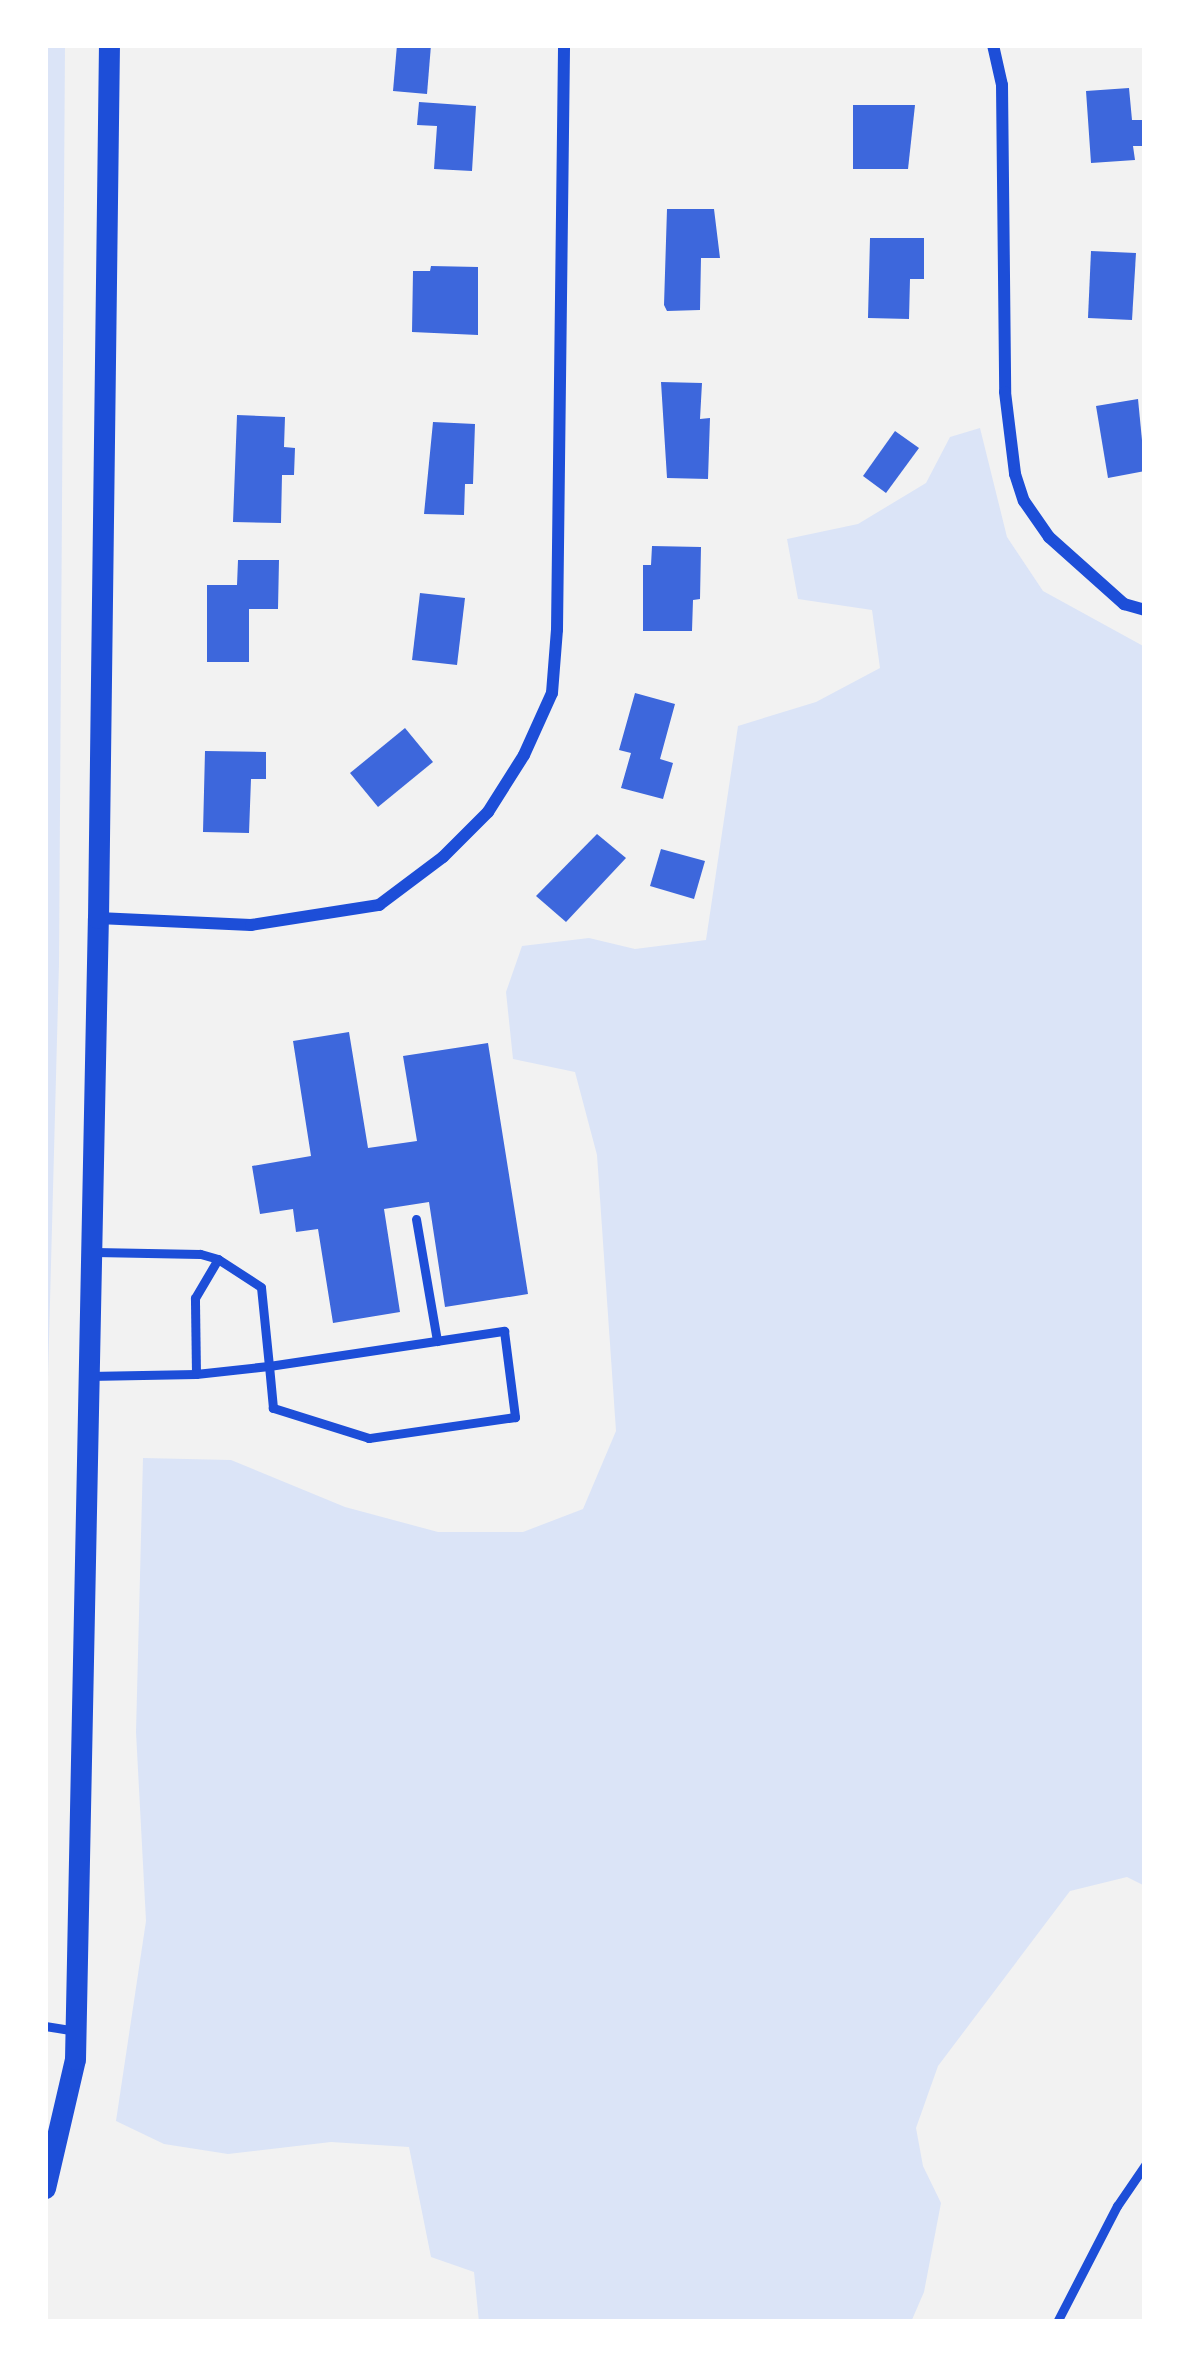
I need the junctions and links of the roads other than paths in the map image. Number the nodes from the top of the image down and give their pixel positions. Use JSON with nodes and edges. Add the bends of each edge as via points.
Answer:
{"nodes":[{"id":1,"x":109,"y":45,"type":"edge"},
{"id":2,"x":564,"y":45,"type":"edge"},
{"id":3,"x":993,"y":45,"type":"edge"},
{"id":4,"x":1145,"y":610,"type":"edge"},
{"id":5,"x":98,"y":917,"type":"junction"},
{"id":6,"x":416,"y":1219,"type":"dead end"},
{"id":7,"x":92,"y":1252,"type":"junction"},
{"id":8,"x":218,"y":1259,"type":"junction"},
{"id":9,"x":437,"y":1341,"type":"junction"},
{"id":10,"x":269,"y":1366,"type":"junction"},
{"id":11,"x":196,"y":1374,"type":"junction"},
{"id":12,"x":89,"y":1376,"type":"junction"},
{"id":13,"x":45,"y":2026,"type":"edge"},
{"id":14,"x":76,"y":2031,"type":"junction"},
{"id":15,"x":1145,"y":2164,"type":"edge"},
{"id":16,"x":45,"y":2188,"type":"edge"},
{"id":17,"x":1058,"y":2322,"type":"edge"}],
"edges":[{"from":1,"to":5,"type":"street"},
{"from":2,"to":5,"type":"street","via":[[557,630],[552,693],[524,755],[488,812],[379,905],[251,925]]},
{"from":3,"to":4,"type":"street","via":[[1002,85],[1005,392],[1015,474],[1024,501],[1073,562],[1124,604]]},
{"from":5,"to":7,"type":"street"},
{"from":6,"to":9,"type":"lane"},
{"from":7,"to":8,"type":"lane"},
{"from":7,"to":12,"type":"street"},
{"from":8,"to":10,"type":"lane","via":[[262,1288]]},
{"from":8,"to":11,"type":"lane","via":[[195,1298]]},
{"from":9,"to":10,"type":"lane"},
{"from":9,"to":10,"type":"lane","via":[[504,1330],[515,1417],[369,1438],[273,1408]]},
{"from":10,"to":11,"type":"lane"},
{"from":11,"to":12,"type":"lane"},
{"from":12,"to":14,"type":"street"},
{"from":13,"to":14,"type":"lane"},
{"from":14,"to":16,"type":"street"},
{"from":15,"to":17,"type":"lane"}]}
